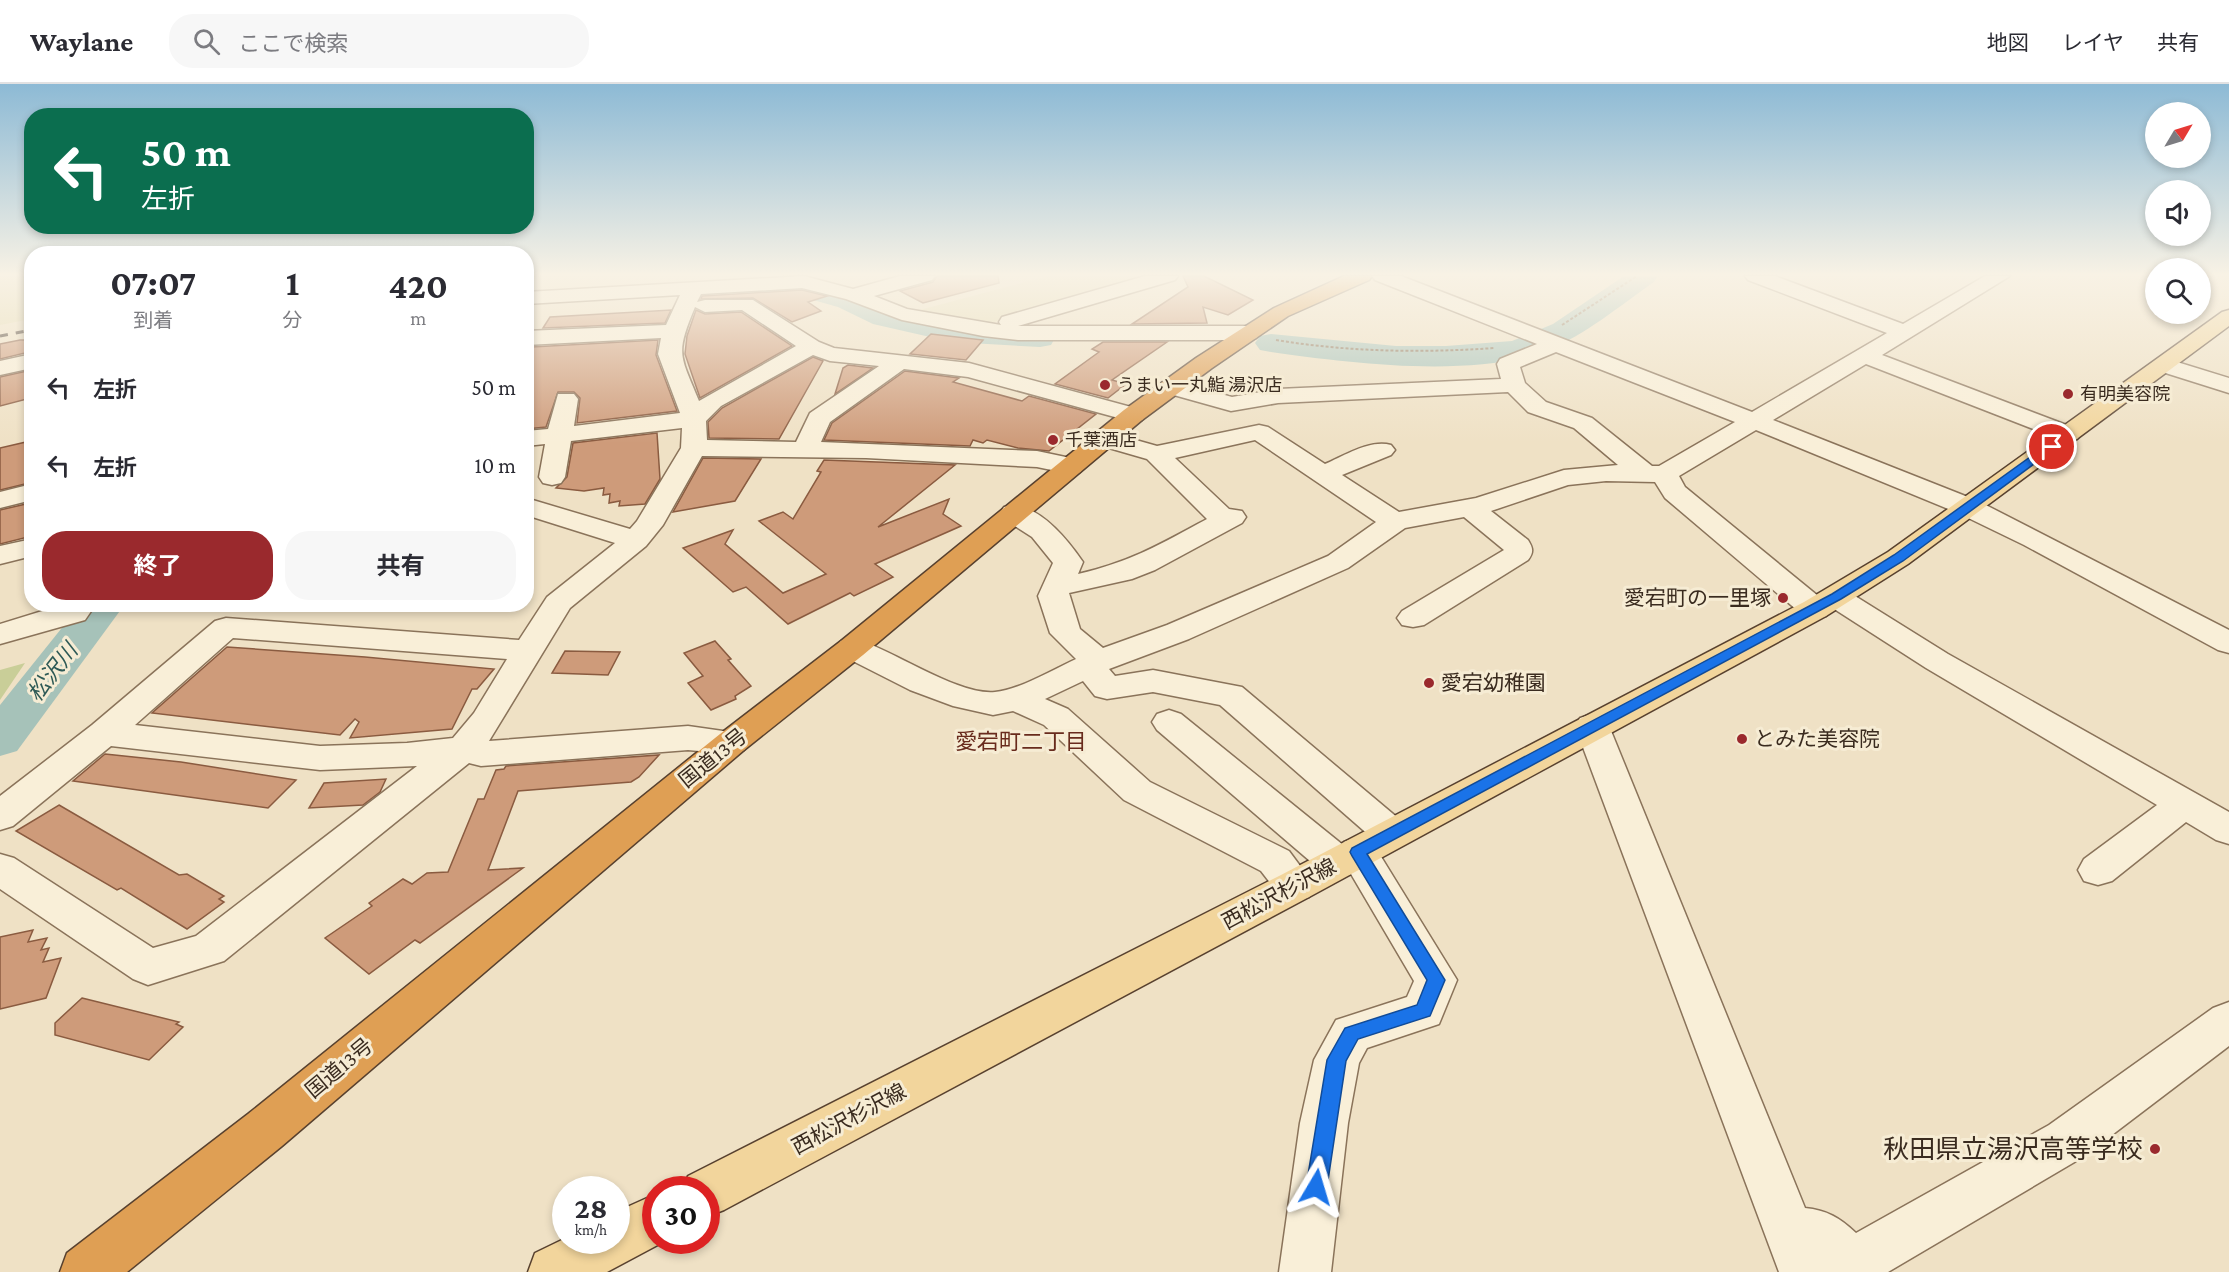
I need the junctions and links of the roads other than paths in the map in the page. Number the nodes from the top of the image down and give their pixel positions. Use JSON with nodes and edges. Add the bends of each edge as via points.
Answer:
{"nodes":[{"id":1,"x":666,"y":331,"type":"edge"},
{"id":2,"x":675,"y":331,"type":"edge"},
{"id":3,"x":791,"y":331,"type":"edge"},
{"id":4,"x":1000,"y":331,"type":"edge"},
{"id":5,"x":1524,"y":331,"type":"edge"},
{"id":6,"x":2209,"y":331,"type":"edge"},
{"id":7,"x":1903,"y":332,"type":"edge"},
{"id":8,"x":1248,"y":333,"type":"joint"},
{"id":9,"x":534,"y":338,"type":"edge"},
{"id":10,"x":1548,"y":341,"type":"junction"},
{"id":11,"x":811,"y":346,"type":"junction"},
{"id":12,"x":1863,"y":355,"type":"junction"},
{"id":13,"x":900,"y":362,"type":"junction"},
{"id":14,"x":24,"y":363,"type":"edge"},
{"id":15,"x":2164,"y":365,"type":"junction"},
{"id":16,"x":0,"y":368,"type":"edge"},
{"id":17,"x":1514,"y":385,"type":"junction"},
{"id":18,"x":2229,"y":386,"type":"edge"},
{"id":19,"x":1171,"y":387,"type":"junction"},
{"id":20,"x":567,"y":399,"type":"dead end"},
{"id":21,"x":1133,"y":415,"type":"junction"},
{"id":22,"x":694,"y":418,"type":"junction"},
{"id":23,"x":1752,"y":420,"type":"junction"},
{"id":24,"x":2068,"y":434,"type":"junction"},
{"id":25,"x":560,"y":435,"type":"junction"},
{"id":26,"x":534,"y":438,"type":"edge"},
{"id":27,"x":1104,"y":439,"type":"junction"},
{"id":28,"x":694,"y":448,"type":"junction"},
{"id":29,"x":805,"y":449,"type":"junction"},
{"id":30,"x":1382,"y":450,"type":"dead end"},
{"id":31,"x":1156,"y":454,"type":"junction"},
{"id":32,"x":1071,"y":466,"type":"junction"},
{"id":33,"x":1323,"y":474,"type":"junction"},
{"id":34,"x":1655,"y":474,"type":"junction"},
{"id":35,"x":552,"y":477,"type":"dead end"},
{"id":36,"x":24,"y":494,"type":"edge"},
{"id":37,"x":0,"y":500,"type":"edge"},
{"id":38,"x":1968,"y":507,"type":"junction"},
{"id":39,"x":534,"y":508,"type":"edge"},
{"id":40,"x":1470,"y":508,"type":"junction"},
{"id":41,"x":1014,"y":513,"type":"junction"},
{"id":42,"x":1395,"y":522,"type":"junction"},
{"id":43,"x":636,"y":540,"type":"junction"},
{"id":44,"x":24,"y":549,"type":"edge"},
{"id":45,"x":0,"y":555,"type":"edge"},
{"id":46,"x":1058,"y":587,"type":"junction"},
{"id":47,"x":1826,"y":603,"type":"junction"},
{"id":48,"x":75,"y":612,"type":"edge"},
{"id":49,"x":1413,"y":618,"type":"dead end"},
{"id":50,"x":0,"y":633,"type":"edge"},
{"id":51,"x":2229,"y":643,"type":"edge"},
{"id":52,"x":852,"y":648,"type":"junction"},
{"id":53,"x":529,"y":651,"type":"junction"},
{"id":54,"x":1094,"y":664,"type":"junction"},
{"id":55,"x":1016,"y":699,"type":"junction"},
{"id":56,"x":1169,"y":722,"type":"dead end"},
{"id":57,"x":1592,"y":726,"type":"junction"},
{"id":58,"x":104,"y":733,"type":"junction"},
{"id":59,"x":732,"y":742,"type":"junction"},
{"id":60,"x":463,"y":749,"type":"junction"},
{"id":61,"x":2184,"y":804,"type":"junction"},
{"id":62,"x":0,"y":816,"type":"edge"},
{"id":63,"x":2229,"y":830,"type":"edge"},
{"id":64,"x":1363,"y":849,"type":"junction"},
{"id":65,"x":2098,"y":870,"type":"dead end"},
{"id":66,"x":4,"y":881,"type":"edge"},
{"id":67,"x":1295,"y":886,"type":"junction"},
{"id":68,"x":2229,"y":1021,"type":"edge"},
{"id":69,"x":720,"y":1186,"type":"edge"},
{"id":70,"x":1797,"y":1251,"type":"edge"},
{"id":71,"x":589,"y":1254,"type":"edge"},
{"id":72,"x":86,"y":1272,"type":"edge"},
{"id":73,"x":554,"y":1272,"type":"edge"},
{"id":74,"x":1305,"y":1272,"type":"edge"}],
"edges":[{"from":1,"to":9,"type":"street"},
{"from":2,"to":22,"type":"street","via":[[669,354]]},
{"from":3,"to":11,"type":"street"},
{"from":4,"to":8,"type":"street"},
{"from":5,"to":10,"type":"street"},
{"from":6,"to":15,"type":"main road","name":"西松沢杉沢線"},
{"from":7,"to":12,"type":"street"},
{"from":8,"to":19,"type":"highway","name":"国道13号"},
{"from":10,"to":17,"type":"street","via":[[1508,364]]},
{"from":10,"to":23,"type":"street"},
{"from":11,"to":13,"type":"street","via":[[830,354]]},
{"from":11,"to":22,"type":"street","via":[[713,401]]},
{"from":12,"to":23,"type":"street"},
{"from":12,"to":24,"type":"street"},
{"from":13,"to":21,"type":"street","via":[[969,370]]},
{"from":13,"to":29,"type":"street","via":[[819,418]]},
{"from":14,"to":16,"type":"street"},
{"from":15,"to":18,"type":"street"},
{"from":15,"to":24,"type":"main road","name":"西松沢杉沢線"},
{"from":17,"to":19,"type":"street","via":[[1278,396],[1231,404]]},
{"from":17,"to":34,"type":"street","via":[[1537,407],[1583,423],[1601,440]]},
{"from":19,"to":21,"type":"highway","name":"国道13号"},
{"from":20,"to":25,"type":"street"},
{"from":21,"to":27,"type":"highway","name":"国道13号"},
{"from":22,"to":25,"type":"street"},
{"from":22,"to":28,"type":"street"},
{"from":23,"to":34,"type":"street"},
{"from":23,"to":38,"type":"street"},
{"from":24,"to":38,"type":"main road","name":"西松沢杉沢線"},
{"from":25,"to":26,"type":"street"},
{"from":25,"to":35,"type":"street"},
{"from":27,"to":31,"type":"street"},
{"from":27,"to":32,"type":"highway","name":"国道13号"},
{"from":28,"to":29,"type":"street"},
{"from":28,"to":43,"type":"street"},
{"from":29,"to":32,"type":"street","via":[[1037,459]]},
{"from":30,"to":33,"type":"street"},
{"from":31,"to":33,"type":"street","via":[[1259,432]]},
{"from":31,"to":46,"type":"street","via":[[1229,519],[1130,570]]},
{"from":32,"to":41,"type":"highway","name":"国道13号"},
{"from":33,"to":42,"type":"street"},
{"from":34,"to":40,"type":"street","via":[[1606,473],[1564,478]]},
{"from":34,"to":47,"type":"street"},
{"from":36,"to":37,"type":"street"},
{"from":38,"to":47,"type":"main road","name":"西松沢杉沢線","via":[[1898,558]]},
{"from":38,"to":51,"type":"street"},
{"from":39,"to":43,"type":"street"},
{"from":40,"to":42,"type":"street"},
{"from":40,"to":49,"type":"street","via":[[1518,546],[1518,554]]},
{"from":41,"to":46,"type":"street","via":[[1042,531],[1068,562]]},
{"from":41,"to":52,"type":"highway","name":"国道13号"},
{"from":42,"to":54,"type":"street","via":[[1338,562]]},
{"from":43,"to":53,"type":"street","via":[[558,603]]},
{"from":44,"to":45,"type":"street"},
{"from":46,"to":54,"type":"street","via":[[1053,596],[1066,633]]},
{"from":47,"to":57,"type":"main road","name":"西松沢杉沢線"},
{"from":47,"to":61,"type":"street","via":[[1936,661]]},
{"from":48,"to":50,"type":"street"},
{"from":52,"to":55,"type":"street","via":[[921,682],[965,698],[993,704]]},
{"from":52,"to":59,"type":"highway","name":"国道13号"},
{"from":53,"to":58,"type":"street","via":[[226,628]]},
{"from":53,"to":60,"type":"street","via":[[486,721]]},
{"from":54,"to":55,"type":"street"},
{"from":54,"to":64,"type":"street","via":[[1107,688],[1153,681],[1230,695],[1273,731]]},
{"from":55,"to":67,"type":"street","via":[[1056,717],[1137,791],[1275,861]]},
{"from":56,"to":64,"type":"street"},
{"from":57,"to":64,"type":"main road","name":"西松沢杉沢線"},
{"from":57,"to":70,"type":"street"},
{"from":58,"to":60,"type":"street","via":[[320,758]]},
{"from":58,"to":62,"type":"street"},
{"from":59,"to":60,"type":"street","via":[[688,738],[482,754]]},
{"from":59,"to":72,"type":"highway","name":"国道13号","via":[[265,1131]]},
{"from":60,"to":66,"type":"street","via":[[209,949],[148,966]]},
{"from":61,"to":63,"type":"street"},
{"from":61,"to":65,"type":"street"},
{"from":64,"to":67,"type":"main road","name":"西松沢杉沢線"},
{"from":64,"to":74,"type":"street","via":[[1436,980],[1423,1011],[1352,1034],[1336,1060]]},
{"from":67,"to":69,"type":"main road","name":"西松沢杉沢線"},
{"from":68,"to":70,"type":"street","via":[[2066,1141],[1852,1264],[1820,1235]]},
{"from":71,"to":73,"type":"main road"}]}
